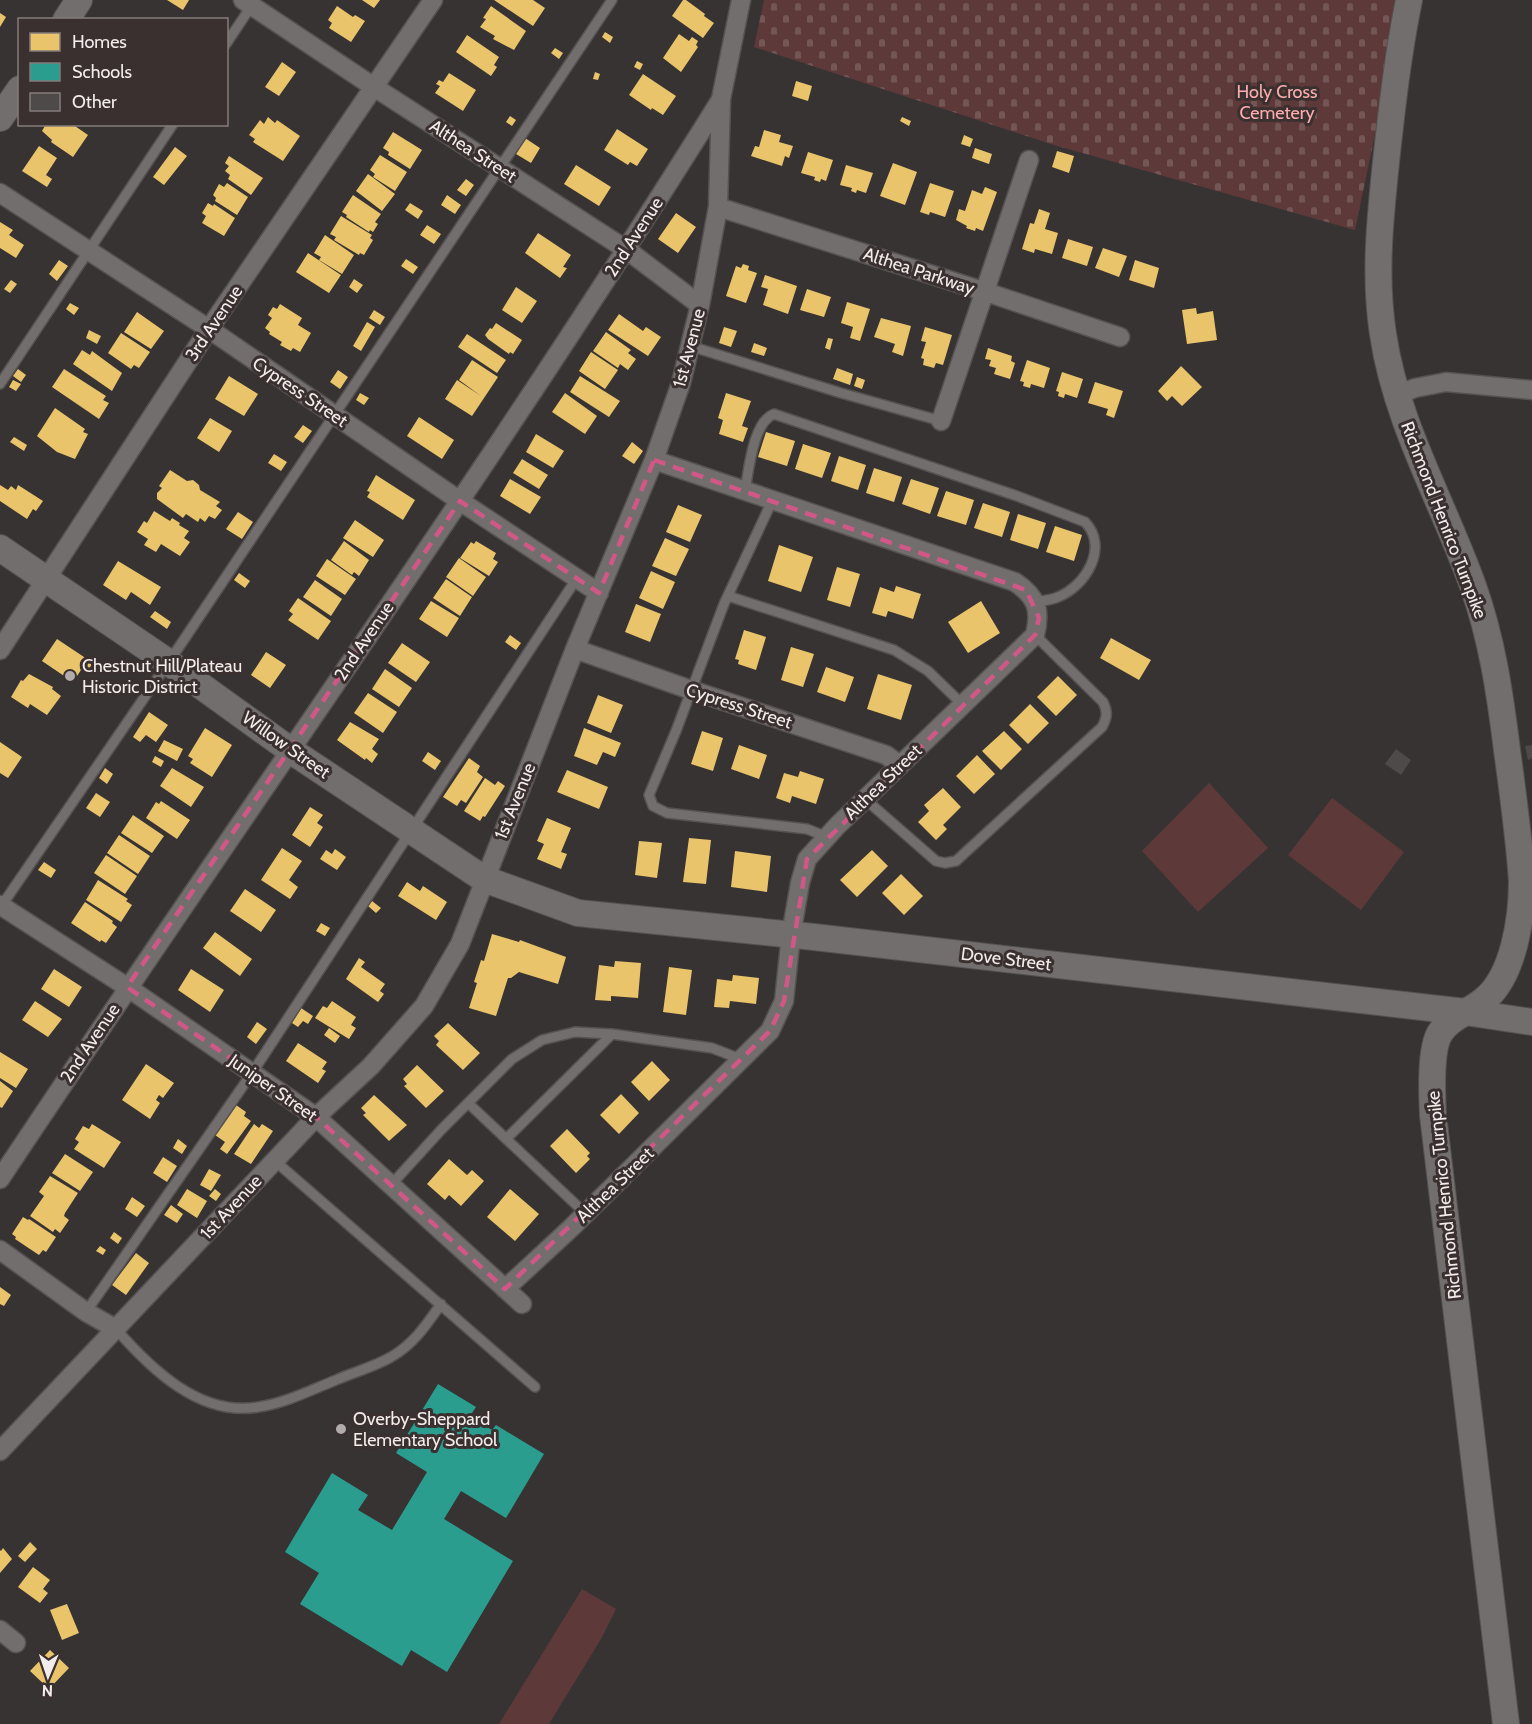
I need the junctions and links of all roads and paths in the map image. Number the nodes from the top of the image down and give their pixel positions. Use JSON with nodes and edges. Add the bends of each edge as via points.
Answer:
{"nodes":[{"id":1,"x":79,"y":0,"type":"edge"},
{"id":2,"x":433,"y":0,"type":"edge"},
{"id":3,"x":612,"y":0,"type":"edge"},
{"id":4,"x":741,"y":0,"type":"edge"},
{"id":5,"x":1409,"y":0,"type":"edge"},
{"id":6,"x":250,"y":2,"type":"edge"},
{"id":7,"x":67,"y":18,"type":"edge"},
{"id":8,"x":228,"y":40,"type":"edge"},
{"id":9,"x":374,"y":87,"type":"junction"},
{"id":10,"x":18,"y":92,"type":"edge"},
{"id":11,"x":721,"y":99,"type":"junction"},
{"id":12,"x":0,"y":118,"type":"edge"},
{"id":13,"x":172,"y":126,"type":"edge"},
{"id":14,"x":1029,"y":160,"type":"dead end"},
{"id":15,"x":499,"y":168,"type":"junction"},
{"id":16,"x":0,"y":193,"type":"edge"},
{"id":17,"x":718,"y":207,"type":"junction"},
{"id":18,"x":627,"y":250,"type":"junction"},
{"id":19,"x":88,"y":253,"type":"junction"},
{"id":20,"x":986,"y":292,"type":"junction"},
{"id":21,"x":700,"y":305,"type":"junction"},
{"id":22,"x":209,"y":329,"type":"junction"},
{"id":23,"x":1120,"y":337,"type":"dead end"},
{"id":24,"x":690,"y":346,"type":"junction"},
{"id":25,"x":0,"y":384,"type":"edge"},
{"id":26,"x":1532,"y":390,"type":"edge"},
{"id":27,"x":1396,"y":395,"type":"junction"},
{"id":28,"x":333,"y":414,"type":"junction"},
{"id":29,"x":941,"y":421,"type":"joint"},
{"id":30,"x":654,"y":460,"type":"junction"},
{"id":31,"x":745,"y":490,"type":"junction"},
{"id":32,"x":773,"y":499,"type":"junction"},
{"id":33,"x":460,"y":501,"type":"junction"},
{"id":34,"x":0,"y":548,"type":"edge"},
{"id":35,"x":577,"y":578,"type":"junction"},
{"id":36,"x":47,"y":579,"type":"junction"},
{"id":37,"x":599,"y":593,"type":"junction"},
{"id":38,"x":728,"y":596,"type":"junction"},
{"id":39,"x":1035,"y":602,"type":"junction"},
{"id":40,"x":1035,"y":635,"type":"junction"},
{"id":41,"x":575,"y":649,"type":"junction"},
{"id":42,"x":0,"y":650,"type":"edge"},
{"id":43,"x":168,"y":662,"type":"junction"},
{"id":44,"x":691,"y":690,"type":"junction"},
{"id":45,"x":963,"y":705,"type":"junction"},
{"id":46,"x":290,"y":750,"type":"junction"},
{"id":47,"x":900,"y":765,"type":"junction"},
{"id":48,"x":865,"y":799,"type":"junction"},
{"id":49,"x":411,"y":831,"type":"junction"},
{"id":50,"x":827,"y":837,"type":"junction"},
{"id":51,"x":484,"y":879,"type":"junction"},
{"id":52,"x":1,"y":906,"type":"edge"},
{"id":53,"x":791,"y":934,"type":"junction"},
{"id":54,"x":127,"y":987,"type":"junction"},
{"id":55,"x":1465,"y":1012,"type":"junction"},
{"id":56,"x":1532,"y":1022,"type":"edge"},
{"id":57,"x":612,"y":1034,"type":"junction"},
{"id":58,"x":743,"y":1060,"type":"junction"},
{"id":59,"x":252,"y":1073,"type":"junction"},
{"id":60,"x":468,"y":1103,"type":"junction"},
{"id":61,"x":316,"y":1117,"type":"junction"},
{"id":62,"x":506,"y":1139,"type":"junction"},
{"id":63,"x":274,"y":1161,"type":"junction"},
{"id":64,"x":0,"y":1179,"type":"edge"},
{"id":65,"x":390,"y":1186,"type":"junction"},
{"id":66,"x":586,"y":1214,"type":"junction"},
{"id":67,"x":0,"y":1250,"type":"edge"},
{"id":68,"x":505,"y":1289,"type":"junction"},
{"id":69,"x":441,"y":1304,"type":"junction"},
{"id":70,"x":522,"y":1304,"type":"dead end"},
{"id":71,"x":86,"y":1312,"type":"junction"},
{"id":72,"x":116,"y":1329,"type":"junction"},
{"id":73,"x":535,"y":1387,"type":"dead end"},
{"id":74,"x":0,"y":1450,"type":"edge"},
{"id":75,"x":0,"y":1630,"type":"edge"},
{"id":76,"x":16,"y":1643,"type":"dead end"},
{"id":77,"x":1506,"y":1724,"type":"edge"}],
"edges":[{"from":1,"to":7,"type":"street"},
{"from":2,"to":9,"type":"street","name":"3rd Avenue"},
{"from":3,"to":15,"type":"lane"},
{"from":4,"to":11,"type":"street","name":"1st Avenue"},
{"from":5,"to":27,"type":"street","name":"Richmond Henrico Turnpike","via":[[1392,106],[1379,251],[1379,309]]},
{"from":6,"to":8,"type":"lane"},
{"from":6,"to":9,"type":"street","name":"Althea Street"},
{"from":9,"to":15,"type":"street","name":"Althea Street"},
{"from":9,"to":22,"type":"street","name":"3rd Avenue"},
{"from":10,"to":12,"type":"street"},
{"from":11,"to":17,"type":"street","name":"1st Avenue"},
{"from":11,"to":18,"type":"street","name":"2nd Avenue"},
{"from":13,"to":19,"type":"lane"},
{"from":14,"to":20,"type":"street"},
{"from":15,"to":18,"type":"street","name":"Althea Street"},
{"from":15,"to":28,"type":"lane"},
{"from":16,"to":19,"type":"street","name":"Cypress Street"},
{"from":17,"to":20,"type":"street","name":"Althea Parkway"},
{"from":17,"to":21,"type":"street","name":"1st Avenue"},
{"from":18,"to":21,"type":"street","name":"Althea Street"},
{"from":18,"to":33,"type":"street","name":"2nd Avenue"},
{"from":19,"to":22,"type":"street","name":"Cypress Street"},
{"from":19,"to":25,"type":"lane"},
{"from":20,"to":23,"type":"street","name":"Althea Parkway"},
{"from":20,"to":29,"type":"street"},
{"from":21,"to":24,"type":"street","name":"1st Avenue"},
{"from":22,"to":28,"type":"street","name":"Cypress Street"},
{"from":22,"to":36,"type":"street","name":"3rd Avenue"},
{"from":24,"to":29,"type":"lane"},
{"from":24,"to":30,"type":"street","name":"1st Avenue"},
{"from":26,"to":27,"type":"street","via":[[1446,382]]},
{"from":27,"to":55,"type":"street","name":"Richmond Henrico Turnpike","via":[[1472,585],[1486,631],[1501,704],[1520,851],[1522,900],[1502,979],[1483,1001]]},
{"from":28,"to":33,"type":"street","name":"Cypress Street"},
{"from":28,"to":43,"type":"lane"},
{"from":30,"to":31,"type":"street"},
{"from":30,"to":37,"type":"street","name":"1st Avenue"},
{"from":31,"to":32,"type":"street"},
{"from":31,"to":39,"type":"lane","via":[[760,428],[766,417],[774,414],[1085,522],[1095,542],[1094,558],[1087,573],[1059,597]]},
{"from":32,"to":38,"type":"lane"},
{"from":32,"to":39,"type":"street","via":[[1015,582]]},
{"from":33,"to":35,"type":"street","name":"Cypress Street"},
{"from":33,"to":46,"type":"street","name":"2nd Avenue"},
{"from":34,"to":36,"type":"street","name":"Willow Street"},
{"from":35,"to":37,"type":"street","name":"Cypress Street"},
{"from":35,"to":49,"type":"lane"},
{"from":36,"to":42,"type":"street","name":"3rd Avenue"},
{"from":36,"to":43,"type":"street","name":"Willow Street"},
{"from":37,"to":41,"type":"street","name":"1st Avenue"},
{"from":38,"to":44,"type":"lane"},
{"from":38,"to":45,"type":"lane","via":[[894,650],[928,671]]},
{"from":39,"to":40,"type":"street","via":[[1039,618]]},
{"from":40,"to":45,"type":"street","name":"Althea Street"},
{"from":40,"to":48,"type":"lane","via":[[1103,702],[1107,710],[1102,727],[956,861],[936,861]]},
{"from":41,"to":44,"type":"street","name":"Cypress Street"},
{"from":41,"to":51,"type":"street","name":"1st Avenue"},
{"from":43,"to":46,"type":"street","name":"Willow Street"},
{"from":43,"to":52,"type":"lane"},
{"from":44,"to":47,"type":"street","name":"Cypress Street","via":[[886,754]]},
{"from":44,"to":50,"type":"lane","via":[[649,795],[653,806],[667,813],[807,829]]},
{"from":45,"to":47,"type":"street","name":"Althea Street"},
{"from":46,"to":49,"type":"street","name":"Willow Street"},
{"from":46,"to":54,"type":"street","name":"2nd Avenue"},
{"from":47,"to":48,"type":"street","name":"Althea Street"},
{"from":48,"to":50,"type":"street","name":"Althea Street"},
{"from":49,"to":51,"type":"street","name":"Willow Street"},
{"from":49,"to":59,"type":"lane"},
{"from":50,"to":53,"type":"street","name":"Althea Street","via":[[807,859]]},
{"from":51,"to":53,"type":"street","name":"Dove Street","via":[[578,913]]},
{"from":51,"to":61,"type":"street","name":"1st Avenue","via":[[460,944],[424,1006],[371,1066]]},
{"from":52,"to":54,"type":"street","name":"Juniper Street"},
{"from":53,"to":55,"type":"street","name":"Dove Street"},
{"from":53,"to":58,"type":"street","name":"Althea Street","via":[[784,1000],[770,1031]]},
{"from":54,"to":59,"type":"street","name":"Juniper Street"},
{"from":54,"to":64,"type":"street","name":"2nd Avenue"},
{"from":55,"to":56,"type":"street","name":"Dove Street"},
{"from":55,"to":77,"type":"street","name":"Richmond Henrico Turnpike","via":[[1438,1035],[1432,1100]]},
{"from":57,"to":58,"type":"lane","via":[[712,1048]]},
{"from":57,"to":60,"type":"lane","via":[[575,1032],[542,1040],[512,1059]]},
{"from":57,"to":62,"type":"lane"},
{"from":58,"to":66,"type":"street","name":"Althea Street"},
{"from":59,"to":61,"type":"street","name":"Juniper Street"},
{"from":59,"to":71,"type":"lane"},
{"from":60,"to":62,"type":"lane"},
{"from":60,"to":65,"type":"lane"},
{"from":61,"to":63,"type":"street","name":"1st Avenue"},
{"from":61,"to":65,"type":"street","name":"Juniper Street"},
{"from":62,"to":66,"type":"lane"},
{"from":63,"to":69,"type":"lane"},
{"from":63,"to":72,"type":"street","name":"1st Avenue"},
{"from":65,"to":68,"type":"street","name":"Juniper Street"},
{"from":66,"to":68,"type":"street","name":"Althea Street"},
{"from":67,"to":71,"type":"street"},
{"from":68,"to":70,"type":"street","name":"Juniper Street"},
{"from":69,"to":72,"type":"lane","via":[[422,1331],[392,1357],[282,1402],[257,1408],[220,1405],[185,1391],[157,1372]]},
{"from":69,"to":73,"type":"lane"},
{"from":71,"to":72,"type":"street"},
{"from":72,"to":74,"type":"street","name":"1st Avenue"},
{"from":75,"to":76,"type":"street"}]}
